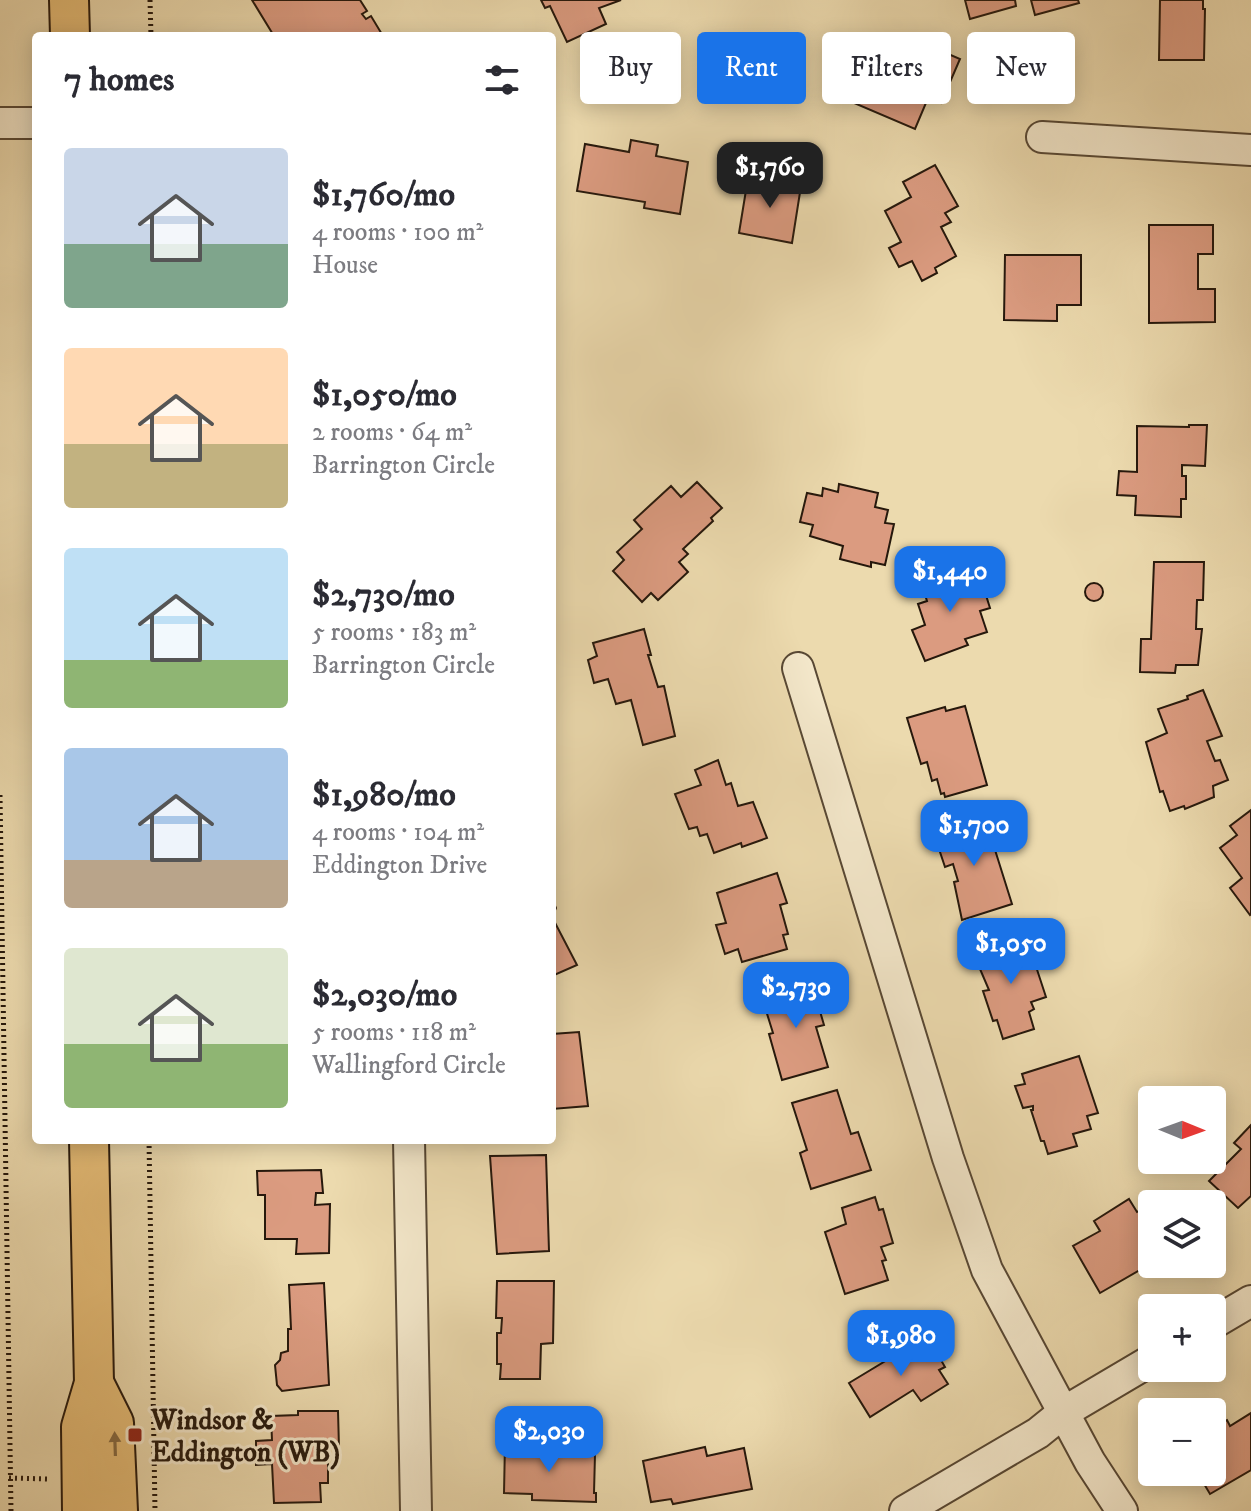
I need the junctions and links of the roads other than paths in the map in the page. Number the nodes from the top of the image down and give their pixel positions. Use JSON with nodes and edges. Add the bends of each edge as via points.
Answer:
{"nodes":[{"id":1,"x":69,"y":0,"type":"edge"},
{"id":2,"x":70,"y":32,"type":"edge"},
{"id":3,"x":0,"y":123,"type":"edge"},
{"id":4,"x":32,"y":123,"type":"edge"},
{"id":5,"x":1042,"y":137,"type":"dead end"},
{"id":6,"x":1251,"y":150,"type":"edge"},
{"id":7,"x":798,"y":668,"type":"dead end"},
{"id":8,"x":89,"y":1144,"type":"edge"},
{"id":9,"x":409,"y":1144,"type":"edge"},
{"id":10,"x":1251,"y":1301,"type":"edge"},
{"id":11,"x":1226,"y":1316,"type":"edge"},
{"id":12,"x":1138,"y":1368,"type":"edge"},
{"id":13,"x":94,"y":1383,"type":"junction"},
{"id":14,"x":1064,"y":1412,"type":"junction"},
{"id":15,"x":82,"y":1511,"type":"edge"},
{"id":16,"x":118,"y":1511,"type":"edge"},
{"id":17,"x":416,"y":1511,"type":"edge"},
{"id":18,"x":905,"y":1511,"type":"edge"},
{"id":19,"x":1122,"y":1511,"type":"edge"}],
"edges":[{"from":1,"to":2,"type":"main road"},
{"from":3,"to":4,"type":"street"},
{"from":5,"to":6,"type":"street"},
{"from":7,"to":14,"type":"street","via":[[987,1270]]},
{"from":8,"to":13,"type":"main road"},
{"from":9,"to":17,"type":"street"},
{"from":10,"to":11,"type":"street"},
{"from":12,"to":14,"type":"street"},
{"from":13,"to":15,"type":"main road","via":[[81,1427]]},
{"from":16,"to":13,"type":"main road","one_way":true,"via":[[114,1423]]},
{"from":14,"to":18,"type":"street","via":[[1038,1433]]},
{"from":14,"to":19,"type":"street"}]}
